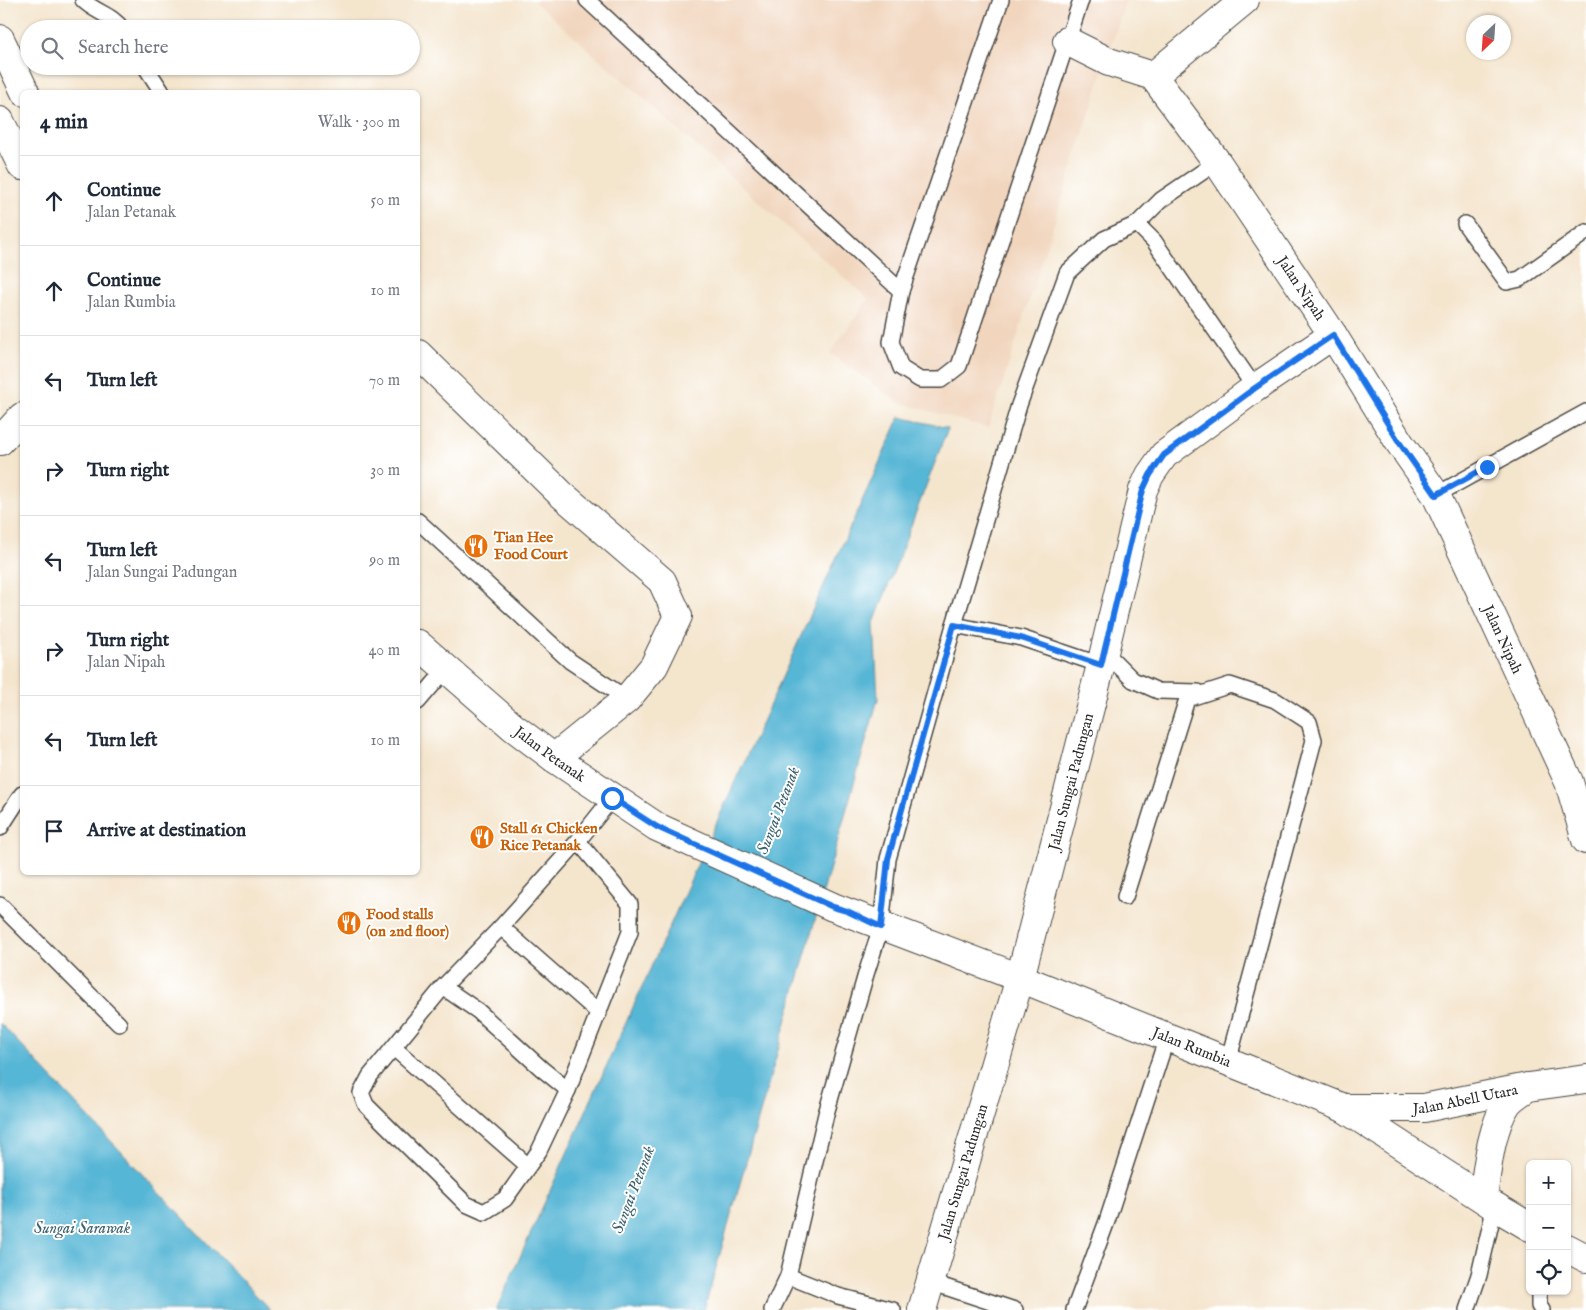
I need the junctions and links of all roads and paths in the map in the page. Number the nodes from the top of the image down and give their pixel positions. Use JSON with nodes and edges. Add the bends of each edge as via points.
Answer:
{"nodes":[{"id":1,"x":83,"y":0,"type":"edge"},
{"id":2,"x":587,"y":0,"type":"edge"},
{"id":3,"x":1001,"y":0,"type":"edge"},
{"id":4,"x":1081,"y":0,"type":"edge"},
{"id":5,"x":1246,"y":0,"type":"edge"},
{"id":6,"x":114,"y":20,"type":"edge"},
{"id":7,"x":0,"y":39,"type":"edge"},
{"id":8,"x":1067,"y":41,"type":"junction"},
{"id":9,"x":151,"y":75,"type":"edge"},
{"id":10,"x":1153,"y":76,"type":"junction"},
{"id":11,"x":24,"y":90,"type":"edge"},
{"id":12,"x":161,"y":90,"type":"edge"},
{"id":13,"x":0,"y":121,"type":"edge"},
{"id":14,"x":20,"y":162,"type":"edge"},
{"id":15,"x":1217,"y":162,"type":"junction"},
{"id":16,"x":1136,"y":224,"type":"junction"},
{"id":17,"x":1465,"y":224,"type":"dead end"},
{"id":18,"x":1586,"y":232,"type":"edge"},
{"id":19,"x":901,"y":291,"type":"junction"},
{"id":20,"x":1333,"y":335,"type":"junction"},
{"id":21,"x":420,"y":356,"type":"edge"},
{"id":22,"x":1255,"y":388,"type":"junction"},
{"id":23,"x":1586,"y":412,"type":"edge"},
{"id":24,"x":20,"y":420,"type":"edge"},
{"id":25,"x":0,"y":441,"type":"edge"},
{"id":26,"x":1436,"y":495,"type":"junction"},
{"id":27,"x":420,"y":524,"type":"edge"},
{"id":28,"x":954,"y":625,"type":"junction"},
{"id":29,"x":420,"y":646,"type":"edge"},
{"id":30,"x":1103,"y":658,"type":"junction"},
{"id":31,"x":447,"y":668,"type":"junction"},
{"id":32,"x":1207,"y":692,"type":"junction"},
{"id":33,"x":626,"y":699,"type":"junction"},
{"id":34,"x":420,"y":700,"type":"edge"},
{"id":35,"x":554,"y":758,"type":"junction"},
{"id":36,"x":20,"y":797,"type":"edge"},
{"id":37,"x":612,"y":798,"type":"junction"},
{"id":38,"x":0,"y":828,"type":"edge"},
{"id":39,"x":1586,"y":840,"type":"edge"},
{"id":40,"x":578,"y":841,"type":"junction"},
{"id":41,"x":1125,"y":897,"type":"dead end"},
{"id":42,"x":0,"y":905,"type":"edge"},
{"id":43,"x":833,"y":907,"type":"joint"},
{"id":44,"x":501,"y":927,"type":"junction"},
{"id":45,"x":881,"y":927,"type":"junction"},
{"id":46,"x":1020,"y":978,"type":"junction"},
{"id":47,"x":443,"y":986,"type":"junction"},
{"id":48,"x":598,"y":1012,"type":"junction"},
{"id":49,"x":119,"y":1024,"type":"dead end"},
{"id":50,"x":1167,"y":1038,"type":"junction"},
{"id":51,"x":394,"y":1048,"type":"junction"},
{"id":52,"x":1228,"y":1062,"type":"junction"},
{"id":53,"x":1586,"y":1078,"type":"edge"},
{"id":54,"x":1528,"y":1087,"type":"junction"},
{"id":55,"x":568,"y":1090,"type":"junction"},
{"id":56,"x":1344,"y":1108,"type":"junction"},
{"id":57,"x":528,"y":1166,"type":"junction"},
{"id":58,"x":1487,"y":1201,"type":"junction"},
{"id":59,"x":1526,"y":1224,"type":"edge"},
{"id":60,"x":1571,"y":1250,"type":"edge"},
{"id":61,"x":1586,"y":1258,"type":"edge"},
{"id":62,"x":788,"y":1276,"type":"junction"},
{"id":63,"x":930,"y":1282,"type":"junction"},
{"id":64,"x":1539,"y":1295,"type":"edge"},
{"id":65,"x":772,"y":1310,"type":"edge"},
{"id":66,"x":893,"y":1310,"type":"edge"},
{"id":67,"x":922,"y":1310,"type":"edge"},
{"id":68,"x":1015,"y":1310,"type":"edge"},
{"id":69,"x":1074,"y":1310,"type":"edge"},
{"id":70,"x":1467,"y":1310,"type":"edge"},
{"id":71,"x":1542,"y":1310,"type":"edge"}],
"edges":[{"from":1,"to":6,"type":"lane"},
{"from":2,"to":19,"type":"lane"},
{"from":3,"to":19,"type":"lane"},
{"from":4,"to":8,"type":"lane"},
{"from":5,"to":10,"type":"street"},
{"from":7,"to":11,"type":"street"},
{"from":8,"to":10,"type":"street","via":[[1109,62]]},
{"from":8,"to":19,"type":"lane","via":[[959,366],[941,380],[920,380],[901,368],[892,342]]},
{"from":9,"to":12,"type":"lane"},
{"from":10,"to":15,"type":"street","name":"Jalan Nipah"},
{"from":13,"to":14,"type":"street"},
{"from":15,"to":16,"type":"lane","via":[[1161,200]]},
{"from":15,"to":20,"type":"street","name":"Jalan Nipah"},
{"from":16,"to":22,"type":"lane","via":[[1154,241]]},
{"from":16,"to":28,"type":"lane","via":[[1104,239],[1067,273],[1019,405]]},
{"from":17,"to":18,"type":"lane","via":[[1507,282],[1520,279]]},
{"from":20,"to":22,"type":"street","name":"Jalan Sungai Padungan"},
{"from":20,"to":26,"type":"street","name":"Jalan Nipah"},
{"from":21,"to":33,"type":"street","via":[[560,493],[662,580],[678,616],[654,666]]},
{"from":22,"to":30,"type":"street","name":"Jalan Sungai Padungan","via":[[1164,455],[1150,475],[1143,490]]},
{"from":23,"to":26,"type":"lane"},
{"from":24,"to":25,"type":"street"},
{"from":26,"to":39,"type":"street","name":"Jalan Nipah","via":[[1569,782]]},
{"from":27,"to":33,"type":"lane","via":[[570,661]]},
{"from":28,"to":30,"type":"lane"},
{"from":28,"to":45,"type":"lane","via":[[888,859]]},
{"from":29,"to":31,"type":"street","name":"Jalan Petanak"},
{"from":30,"to":32,"type":"lane","via":[[1133,680],[1158,690]]},
{"from":30,"to":46,"type":"street","name":"Jalan Sungai Padungan"},
{"from":31,"to":34,"type":"lane"},
{"from":31,"to":35,"type":"street","name":"Jalan Petanak"},
{"from":32,"to":41,"type":"lane","via":[[1187,699]]},
{"from":32,"to":52,"type":"lane","via":[[1230,685],[1275,700],[1309,722],[1314,740]]},
{"from":33,"to":35,"type":"street"},
{"from":35,"to":37,"type":"street","name":"Jalan Petanak"},
{"from":36,"to":38,"type":"lane"},
{"from":37,"to":40,"type":"lane"},
{"from":37,"to":43,"type":"street","name":"Jalan Petanak","via":[[657,827]]},
{"from":40,"to":44,"type":"lane"},
{"from":40,"to":48,"type":"lane","via":[[630,904],[630,932]]},
{"from":42,"to":49,"type":"lane"},
{"from":43,"to":45,"type":"street","name":"Jalan Rumbia"},
{"from":44,"to":47,"type":"lane"},
{"from":44,"to":48,"type":"lane"},
{"from":45,"to":46,"type":"street","name":"Jalan Rumbia"},
{"from":45,"to":62,"type":"lane","via":[[826,1114]]},
{"from":46,"to":50,"type":"street","name":"Jalan Rumbia"},
{"from":46,"to":63,"type":"street","name":"Jalan Sungai Padungan"},
{"from":47,"to":51,"type":"lane"},
{"from":47,"to":55,"type":"lane","via":[[478,1011]]},
{"from":48,"to":55,"type":"lane"},
{"from":50,"to":52,"type":"street","name":"Jalan Rumbia"},
{"from":50,"to":69,"type":"lane"},
{"from":51,"to":57,"type":"lane"},
{"from":51,"to":57,"type":"lane","via":[[370,1076],[362,1093],[366,1105],[466,1204],[484,1212],[505,1199]]},
{"from":52,"to":56,"type":"street","name":"Jalan Rumbia"},
{"from":53,"to":54,"type":"street","name":"Jalan Abell Utara"},
{"from":54,"to":56,"type":"street","name":"Jalan Abell Utara","via":[[1424,1108]]},
{"from":54,"to":58,"type":"street","via":[[1508,1102],[1499,1118],[1488,1165]]},
{"from":55,"to":57,"type":"lane","via":[[539,1151]]},
{"from":56,"to":58,"type":"street","name":"Jalan Rumbia"},
{"from":58,"to":59,"type":"street","name":"Jalan Rumbia"},
{"from":58,"to":70,"type":"lane","via":[[1491,1223]]},
{"from":60,"to":61,"type":"street"},
{"from":62,"to":65,"type":"lane"},
{"from":62,"to":66,"type":"lane","via":[[838,1296]]},
{"from":63,"to":67,"type":"street","name":"Jalan Sungai Padungan"},
{"from":63,"to":68,"type":"lane"},
{"from":64,"to":71,"type":"lane"}]}
